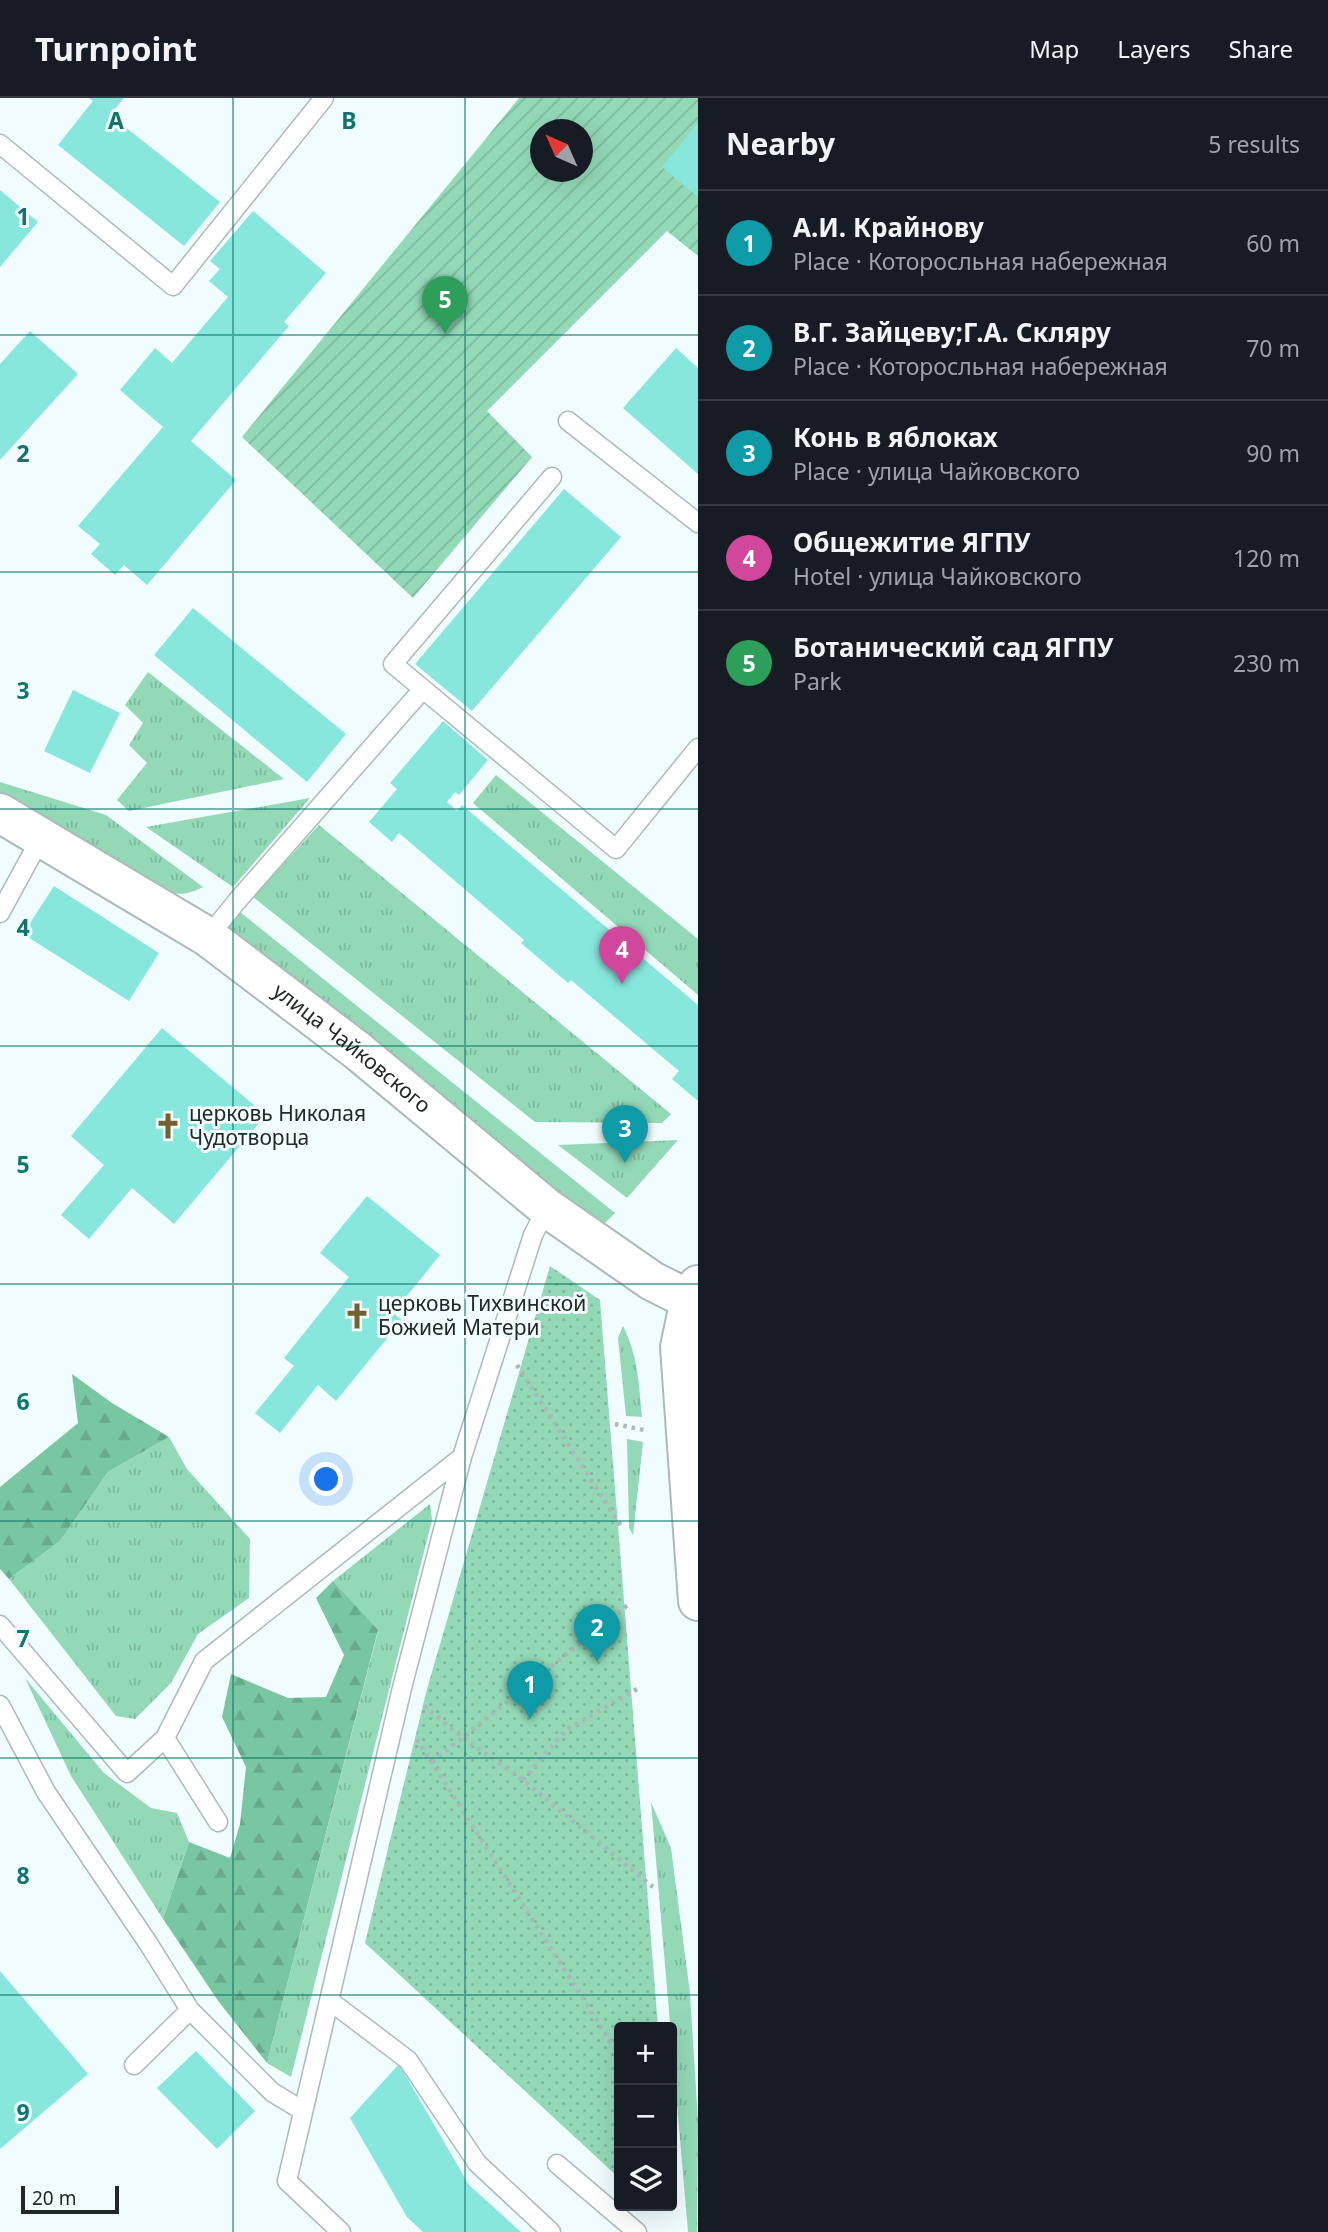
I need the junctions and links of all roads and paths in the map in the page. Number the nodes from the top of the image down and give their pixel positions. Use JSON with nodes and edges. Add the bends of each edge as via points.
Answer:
{"nodes":[{"id":1,"x":324,"y":98,"type":"edge"},
{"id":2,"x":0,"y":144,"type":"edge"},
{"id":3,"x":568,"y":421,"type":"dead end"},
{"id":4,"x":552,"y":477,"type":"dead end"},
{"id":5,"x":698,"y":523,"type":"edge"},
{"id":6,"x":423,"y":689,"type":"junction"},
{"id":7,"x":698,"y":748,"type":"edge"},
{"id":8,"x":0,"y":813,"type":"edge"},
{"id":9,"x":42,"y":836,"type":"junction"},
{"id":10,"x":0,"y":914,"type":"edge"},
{"id":11,"x":208,"y":937,"type":"junction"},
{"id":12,"x":547,"y":1208,"type":"junction"},
{"id":13,"x":695,"y":1296,"type":"edge"},
{"id":14,"x":499,"y":1337,"type":"junction"},
{"id":15,"x":615,"y":1424,"type":"dead end"},
{"id":16,"x":644,"y":1430,"type":"dead end"},
{"id":17,"x":462,"y":1457,"type":"junction"},
{"id":18,"x":621,"y":1526,"type":"dead end"},
{"id":19,"x":698,"y":1601,"type":"edge"},
{"id":20,"x":630,"y":1603,"type":"dead end"},
{"id":21,"x":0,"y":1625,"type":"edge"},
{"id":22,"x":402,"y":1688,"type":"junction"},
{"id":23,"x":637,"y":1689,"type":"dead end"},
{"id":24,"x":0,"y":1705,"type":"edge"},
{"id":25,"x":397,"y":1709,"type":"junction"},
{"id":26,"x":462,"y":1737,"type":"junction"},
{"id":27,"x":165,"y":1738,"type":"junction"},
{"id":28,"x":432,"y":1762,"type":"junction"},
{"id":29,"x":523,"y":1780,"type":"junction"},
{"id":30,"x":218,"y":1822,"type":"dead end"},
{"id":31,"x":653,"y":1887,"type":"dead end"},
{"id":32,"x":330,"y":2001,"type":"junction"},
{"id":33,"x":190,"y":2010,"type":"junction"},
{"id":34,"x":614,"y":2047,"type":"edge"},
{"id":35,"x":134,"y":2065,"type":"dead end"},
{"id":36,"x":303,"y":2111,"type":"junction"},
{"id":37,"x":556,"y":2164,"type":"dead end"},
{"id":38,"x":341,"y":2232,"type":"edge"},
{"id":39,"x":551,"y":2232,"type":"edge"},
{"id":40,"x":637,"y":2232,"type":"edge"}],
"edges":[{"from":1,"to":2,"type":"lane","via":[[173,286]]},
{"from":3,"to":5,"type":"lane"},
{"from":4,"to":6,"type":"lane","via":[[393,664]]},
{"from":6,"to":7,"type":"lane","via":[[616,849]]},
{"from":6,"to":11,"type":"lane"},
{"from":8,"to":9,"type":"main road","name":"улица Чайковского"},
{"from":9,"to":10,"type":"lane"},
{"from":9,"to":11,"type":"main road","name":"улица Чайковского"},
{"from":11,"to":12,"type":"main road","name":"улица Чайковского","via":[[358,1051]]},
{"from":12,"to":13,"type":"main road","name":"улица Чайковского","via":[[652,1281]]},
{"from":12,"to":14,"type":"lane","via":[[533,1235]]},
{"from":13,"to":19,"type":"main road","via":[[680,1347]]},
{"from":14,"to":17,"type":"lane"},
{"from":14,"to":18,"type":"path"},
{"from":15,"to":16,"type":"path"},
{"from":17,"to":22,"type":"lane"},
{"from":17,"to":27,"type":"lane","via":[[204,1661]]},
{"from":20,"to":26,"type":"path"},
{"from":21,"to":27,"type":"lane","via":[[127,1773]]},
{"from":22,"to":25,"type":"lane"},
{"from":22,"to":26,"type":"path"},
{"from":23,"to":29,"type":"path","via":[[566,1730]]},
{"from":24,"to":33,"type":"lane","via":[[46,1793]]},
{"from":25,"to":28,"type":"path"},
{"from":25,"to":32,"type":"lane"},
{"from":26,"to":28,"type":"path"},
{"from":26,"to":29,"type":"path"},
{"from":27,"to":30,"type":"lane"},
{"from":28,"to":34,"type":"path"},
{"from":29,"to":31,"type":"path"},
{"from":32,"to":36,"type":"lane"},
{"from":32,"to":39,"type":"lane","via":[[408,2060],[477,2163]]},
{"from":33,"to":35,"type":"lane"},
{"from":33,"to":36,"type":"lane","via":[[272,2092]]},
{"from":36,"to":38,"type":"lane","via":[[287,2181]]},
{"from":37,"to":40,"type":"lane"}]}
